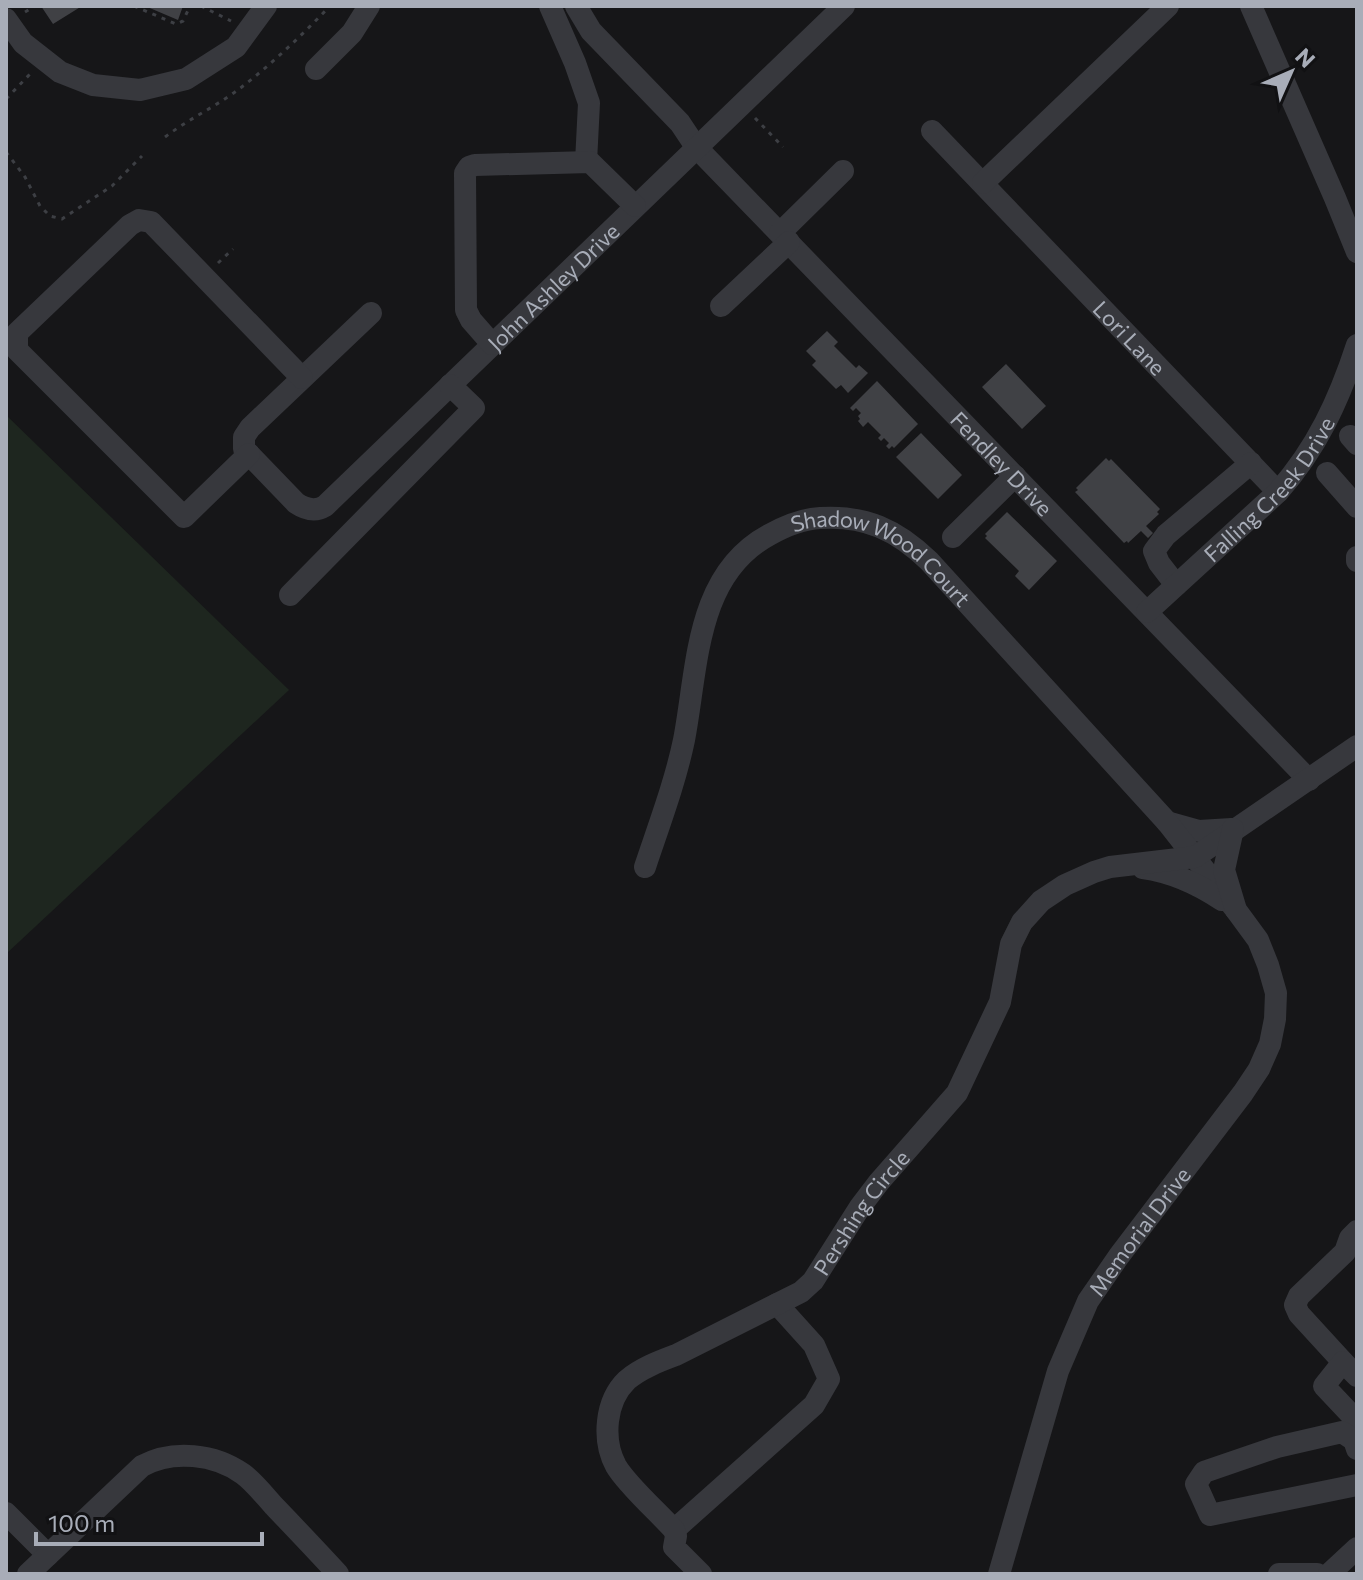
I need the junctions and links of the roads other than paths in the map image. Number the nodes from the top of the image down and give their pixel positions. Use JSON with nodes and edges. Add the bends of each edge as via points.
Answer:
{"nodes":[{"id":1,"x":266,"y":6,"type":"edge"},
{"id":2,"x":369,"y":6,"type":"edge"},
{"id":3,"x":550,"y":6,"type":"edge"},
{"id":4,"x":576,"y":6,"type":"edge"},
{"id":5,"x":844,"y":6,"type":"edge"},
{"id":6,"x":1168,"y":6,"type":"edge"},
{"id":7,"x":1251,"y":6,"type":"edge"},
{"id":8,"x":14,"y":17,"type":"edge"},
{"id":9,"x":316,"y":69,"type":"dead end"},
{"id":10,"x":932,"y":131,"type":"dead end"},
{"id":11,"x":696,"y":147,"type":"junction"},
{"id":12,"x":586,"y":162,"type":"junction"},
{"id":13,"x":843,"y":171,"type":"dead end"},
{"id":14,"x":983,"y":183,"type":"junction"},
{"id":15,"x":635,"y":206,"type":"junction"},
{"id":16,"x":784,"y":238,"type":"junction"},
{"id":17,"x":1357,"y":252,"type":"edge"},
{"id":18,"x":721,"y":306,"type":"dead end"},
{"id":19,"x":371,"y":313,"type":"dead end"},
{"id":20,"x":492,"y":344,"type":"junction"},
{"id":21,"x":1357,"y":345,"type":"edge"},
{"id":22,"x":302,"y":378,"type":"junction"},
{"id":23,"x":450,"y":385,"type":"junction"},
{"id":24,"x":253,"y":458,"type":"junction"},
{"id":25,"x":1251,"y":463,"type":"junction"},
{"id":26,"x":363,"y":469,"type":"junction"},
{"id":27,"x":1327,"y":473,"type":"dead end"},
{"id":28,"x":1015,"y":476,"type":"junction"},
{"id":29,"x":1278,"y":492,"type":"junction"},
{"id":30,"x":390,"y":494,"type":"junction"},
{"id":31,"x":1357,"y":507,"type":"edge"},
{"id":32,"x":953,"y":537,"type":"dead end"},
{"id":33,"x":1176,"y":585,"type":"junction"},
{"id":34,"x":290,"y":595,"type":"dead end"},
{"id":35,"x":1147,"y":612,"type":"junction"},
{"id":36,"x":1357,"y":746,"type":"edge"},
{"id":37,"x":1309,"y":780,"type":"junction"},
{"id":38,"x":1167,"y":822,"type":"junction"},
{"id":39,"x":1233,"y":829,"type":"junction"},
{"id":40,"x":1195,"y":857,"type":"junction"},
{"id":41,"x":1122,"y":865,"type":"junction"},
{"id":42,"x":645,"y":867,"type":"dead end"},
{"id":43,"x":1236,"y":910,"type":"junction"},
{"id":44,"x":1357,"y":1231,"type":"edge"},
{"id":45,"x":777,"y":1304,"type":"junction"},
{"id":46,"x":1350,"y":1369,"type":"edge"},
{"id":47,"x":1357,"y":1421,"type":"edge"},
{"id":48,"x":1357,"y":1449,"type":"edge"},
{"id":49,"x":1357,"y":1485,"type":"edge"},
{"id":50,"x":6,"y":1513,"type":"edge"},
{"id":51,"x":674,"y":1530,"type":"junction"},
{"id":52,"x":1357,"y":1548,"type":"edge"},
{"id":53,"x":48,"y":1555,"type":"junction"},
{"id":54,"x":28,"y":1574,"type":"edge"},
{"id":55,"x":338,"y":1574,"type":"edge"},
{"id":56,"x":701,"y":1574,"type":"edge"},
{"id":57,"x":999,"y":1574,"type":"edge"},
{"id":58,"x":1279,"y":1574,"type":"edge"},
{"id":59,"x":1317,"y":1574,"type":"edge"},
{"id":60,"x":1329,"y":1574,"type":"edge"}],
"edges":[{"from":1,"to":8,"type":"street","via":[[236,47],[186,79],[140,90],[93,85],[60,72],[23,43]]},
{"from":2,"to":9,"type":"street","via":[[352,33]]},
{"from":3,"to":12,"type":"street","via":[[589,103]]},
{"from":4,"to":11,"type":"street","name":"Fendley Drive","via":[[591,31],[680,123]]},
{"from":5,"to":11,"type":"street","name":"John Ashley Drive"},
{"from":6,"to":14,"type":"street"},
{"from":7,"to":17,"type":"street"},
{"from":10,"to":14,"type":"street","name":"Lori Lane"},
{"from":11,"to":15,"type":"street","name":"John Ashley Drive"},
{"from":11,"to":16,"type":"street","name":"Fendley Drive"},
{"from":12,"to":15,"type":"street"},
{"from":12,"to":20,"type":"street","via":[[475,165],[465,173],[466,310]]},
{"from":13,"to":16,"type":"street"},
{"from":14,"to":25,"type":"street","name":"Lori Lane"},
{"from":15,"to":20,"type":"street","name":"John Ashley Drive"},
{"from":16,"to":18,"type":"street"},
{"from":16,"to":28,"type":"street","name":"Fendley Drive"},
{"from":19,"to":22,"type":"street"},
{"from":20,"to":23,"type":"street","name":"John Ashley Drive"},
{"from":21,"to":29,"type":"street","name":"Falling Creek Drive","via":[[1332,412]]},
{"from":22,"to":24,"type":"street","via":[[244,437],[244,449]]},
{"from":22,"to":24,"type":"street","via":[[151,222],[139,220],[17,333],[17,350],[184,517]]},
{"from":23,"to":26,"type":"street","name":"John Ashley Drive"},
{"from":23,"to":30,"type":"street","via":[[474,408]]},
{"from":24,"to":26,"type":"street","name":"John Ashley Drive","via":[[296,503],[309,509],[325,506]]},
{"from":25,"to":29,"type":"street","name":"Lori Lane"},
{"from":25,"to":33,"type":"street","via":[[1154,551]]},
{"from":26,"to":30,"type":"street"},
{"from":27,"to":31,"type":"street"},
{"from":28,"to":32,"type":"street"},
{"from":28,"to":35,"type":"street","name":"Fendley Drive"},
{"from":29,"to":33,"type":"street","name":"Falling Creek Drive"},
{"from":30,"to":34,"type":"street"},
{"from":33,"to":35,"type":"street","name":"Falling Creek Drive"},
{"from":35,"to":37,"type":"street","name":"Fendley Drive"},
{"from":36,"to":37,"type":"street"},
{"from":37,"to":39,"type":"street"},
{"from":38,"to":39,"type":"street","via":[[1199,831]]},
{"from":38,"to":40,"type":"street","name":"Shadow Wood Court"},
{"from":38,"to":42,"type":"street","name":"Shadow Wood Court","via":[[917,549],[872,523],[813,519],[782,528],[744,551],[717,588],[701,636],[677,769]]},
{"from":39,"to":40,"type":"street"},
{"from":39,"to":43,"type":"street","name":"Memorial Drive","via":[[1224,870]]},
{"from":40,"to":41,"type":"street","name":"Pershing Circle"},
{"from":40,"to":43,"type":"street"},
{"from":41,"to":43,"type":"street","name":"Memorial Drive","via":[[1192,882]]},
{"from":41,"to":45,"type":"street","name":"Pershing Circle","via":[[1065,885],[1022,922],[1011,944],[1000,1002],[957,1093],[879,1182],[813,1281]]},
{"from":43,"to":57,"type":"street","name":"Memorial Drive","via":[[1258,940],[1276,993],[1270,1044],[1243,1093],[1088,1301],[1058,1371]]},
{"from":44,"to":46,"type":"street","via":[[1345,1252],[1295,1305]]},
{"from":45,"to":51,"type":"street","via":[[814,1345],[829,1379],[814,1405]]},
{"from":45,"to":51,"type":"street","name":"Pershing Circle","via":[[656,1362],[629,1379],[614,1399],[609,1450],[617,1468]]},
{"from":46,"to":47,"type":"street","via":[[1324,1386]]},
{"from":48,"to":49,"type":"street","via":[[1342,1432],[1204,1472],[1196,1484],[1210,1515]]},
{"from":50,"to":53,"type":"street"},
{"from":51,"to":56,"type":"street","name":"Pershing Circle","via":[[674,1547]]},
{"from":52,"to":60,"type":"street"},
{"from":53,"to":54,"type":"street"},
{"from":53,"to":55,"type":"street","via":[[142,1466],[171,1456],[196,1456],[245,1475]]},
{"from":58,"to":59,"type":"street"}]}
